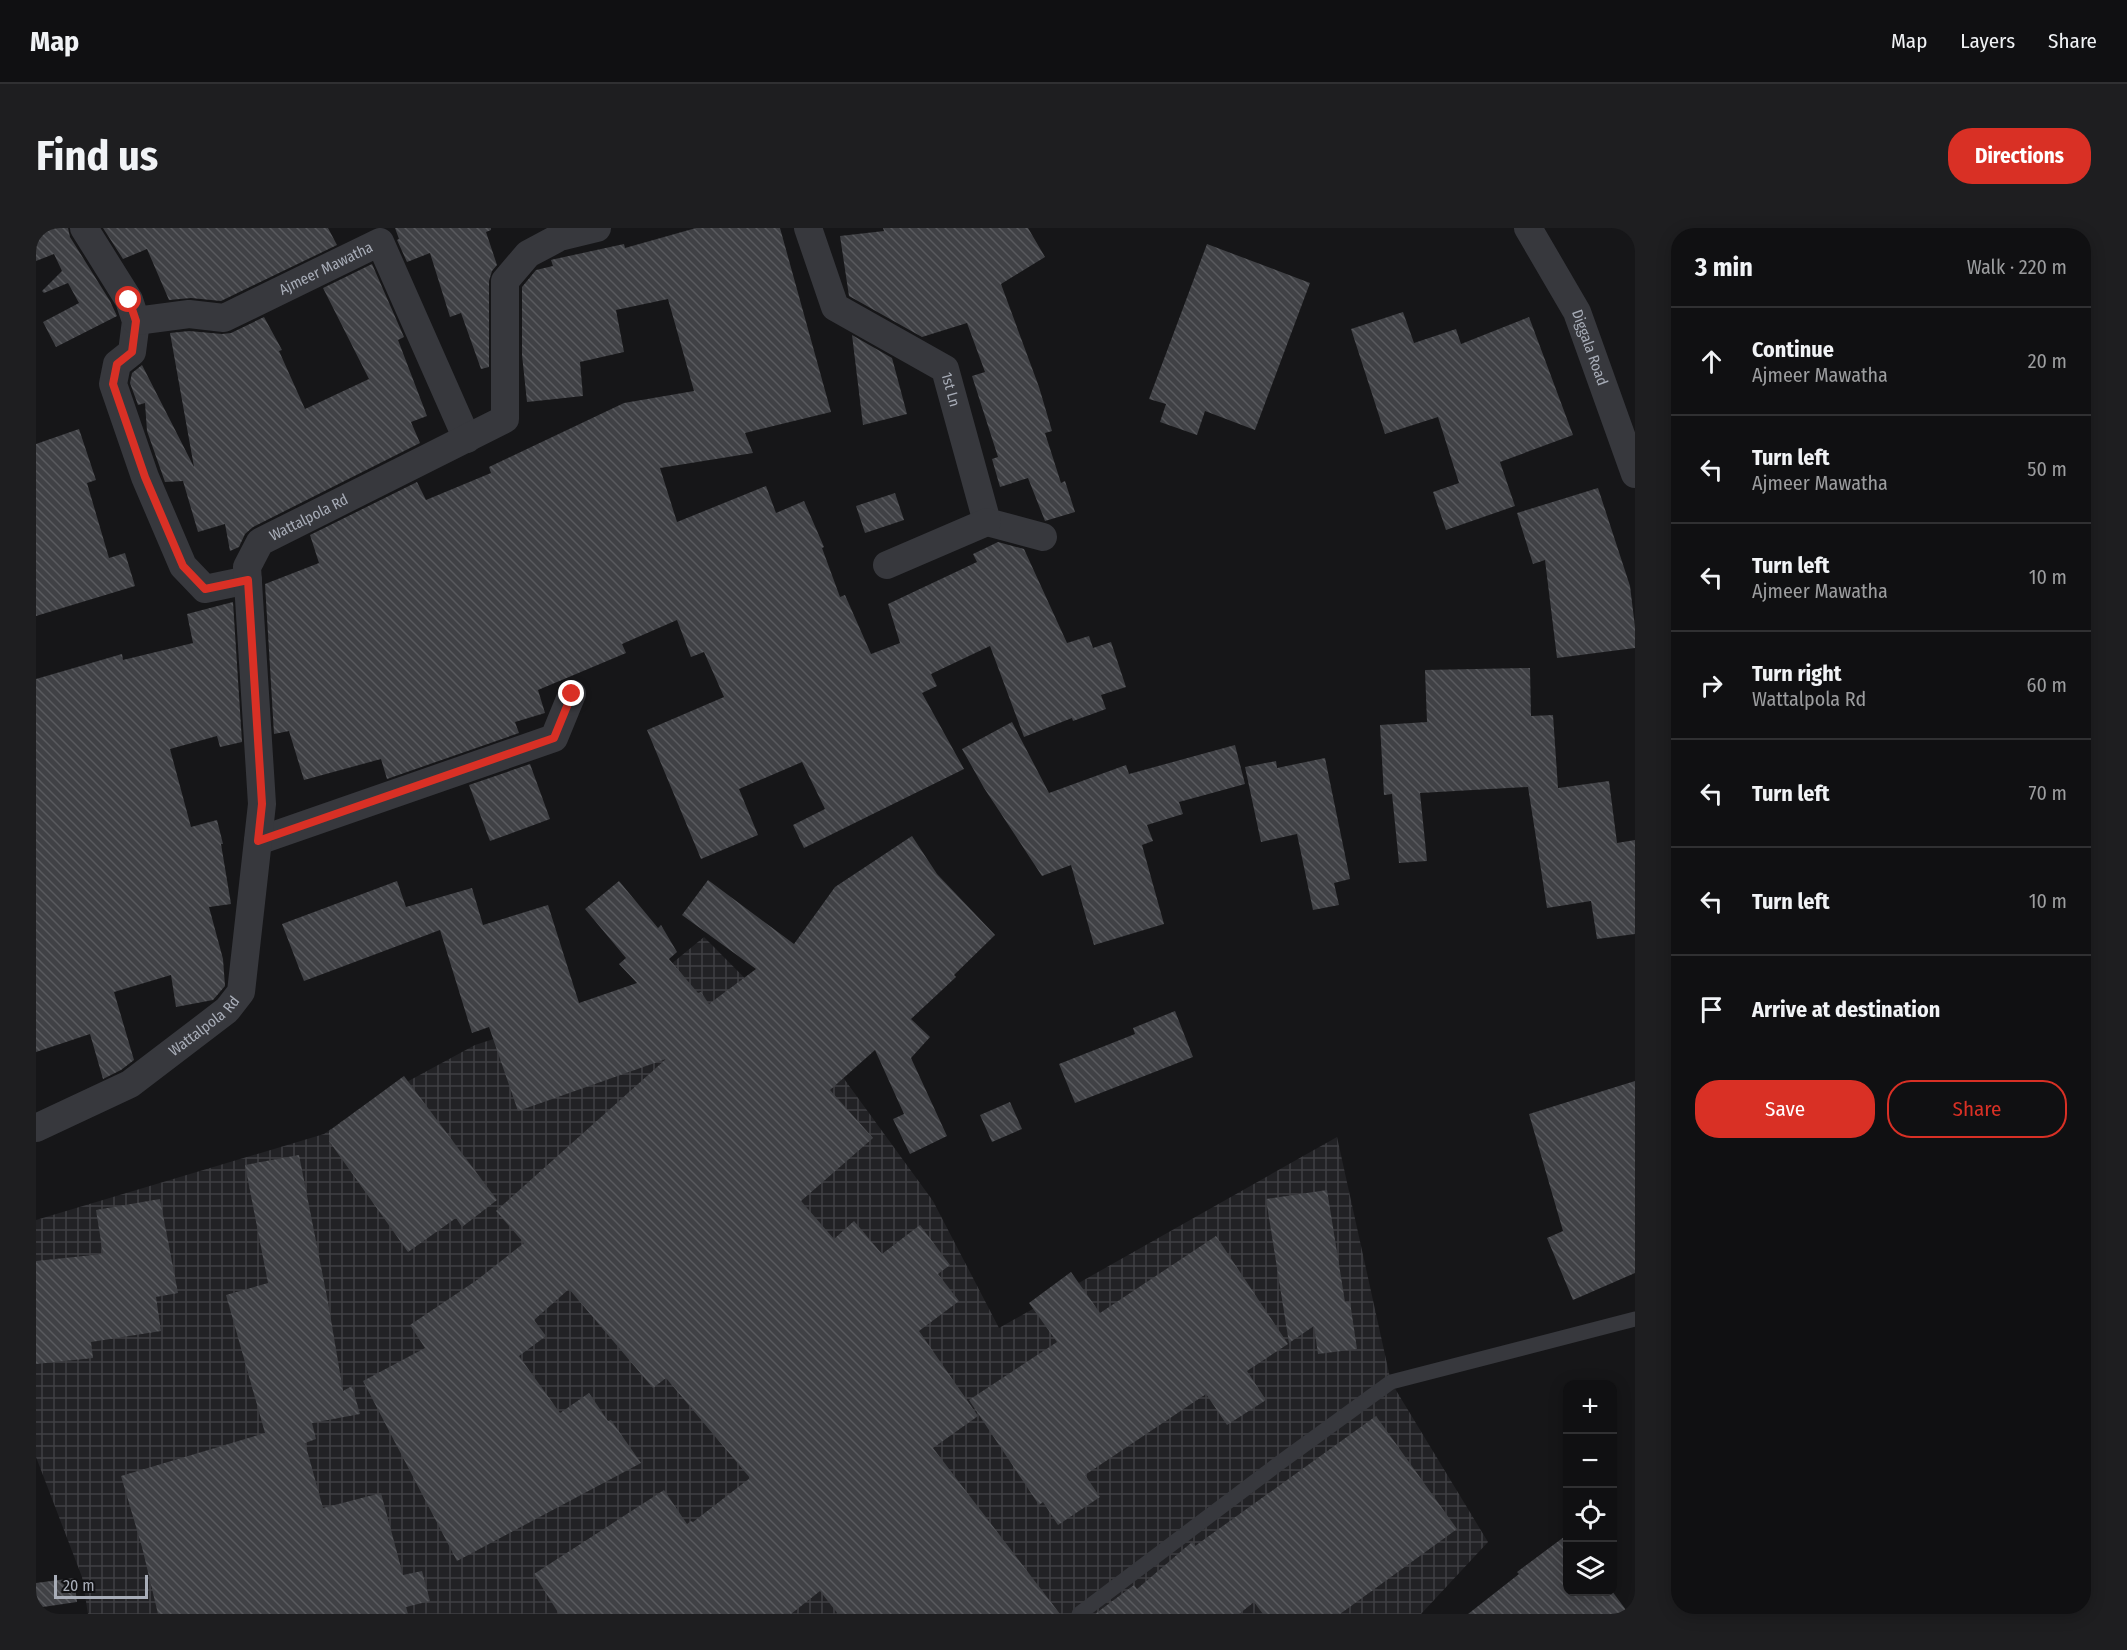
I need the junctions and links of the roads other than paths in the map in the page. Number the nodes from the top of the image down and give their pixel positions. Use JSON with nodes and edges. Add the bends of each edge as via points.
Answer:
{"nodes":[{"id":1,"x":84,"y":228,"type":"edge"},
{"id":2,"x":597,"y":228,"type":"edge"},
{"id":3,"x":808,"y":228,"type":"edge"},
{"id":4,"x":1528,"y":228,"type":"edge"},
{"id":5,"x":136,"y":321,"type":"junction"},
{"id":6,"x":466,"y":439,"type":"junction"},
{"id":7,"x":1635,"y":474,"type":"edge"},
{"id":8,"x":987,"y":522,"type":"junction"},
{"id":9,"x":1043,"y":537,"type":"dead end"},
{"id":10,"x":887,"y":565,"type":"dead end"},
{"id":11,"x":248,"y":580,"type":"junction"},
{"id":12,"x":572,"y":694,"type":"dead end"},
{"id":13,"x":258,"y":841,"type":"junction"},
{"id":14,"x":36,"y":1128,"type":"edge"},
{"id":15,"x":1635,"y":1318,"type":"edge"},
{"id":16,"x":1079,"y":1614,"type":"edge"}],
"edges":[{"from":1,"to":5,"type":"street","via":[[129,300]]},
{"from":2,"to":6,"type":"street","name":"Wattalpola Rd","via":[[560,237],[528,254],[505,281],[505,419]]},
{"from":3,"to":8,"type":"street","name":"1st Ln","via":[[835,307],[945,369]]},
{"from":4,"to":7,"type":"street","name":"Diggala Road","via":[[1577,312]]},
{"from":5,"to":6,"type":"street","name":"Ajmeer Mawatha","via":[[189,314],[224,318],[380,242]]},
{"from":5,"to":11,"type":"street","via":[[132,352],[117,364],[113,384],[145,477],[183,566],[205,589]]},
{"from":6,"to":11,"type":"street","name":"Wattalpola Rd","via":[[260,542],[248,567]]},
{"from":8,"to":9,"type":"street"},
{"from":8,"to":10,"type":"street"},
{"from":11,"to":13,"type":"street","name":"Wattalpola Rd","via":[[262,804]]},
{"from":12,"to":13,"type":"street","via":[[554,738]]},
{"from":13,"to":14,"type":"street","name":"Wattalpola Rd","via":[[241,992],[227,1010],[130,1084]]},
{"from":15,"to":16,"type":"lane","via":[[1391,1382]]}]}
